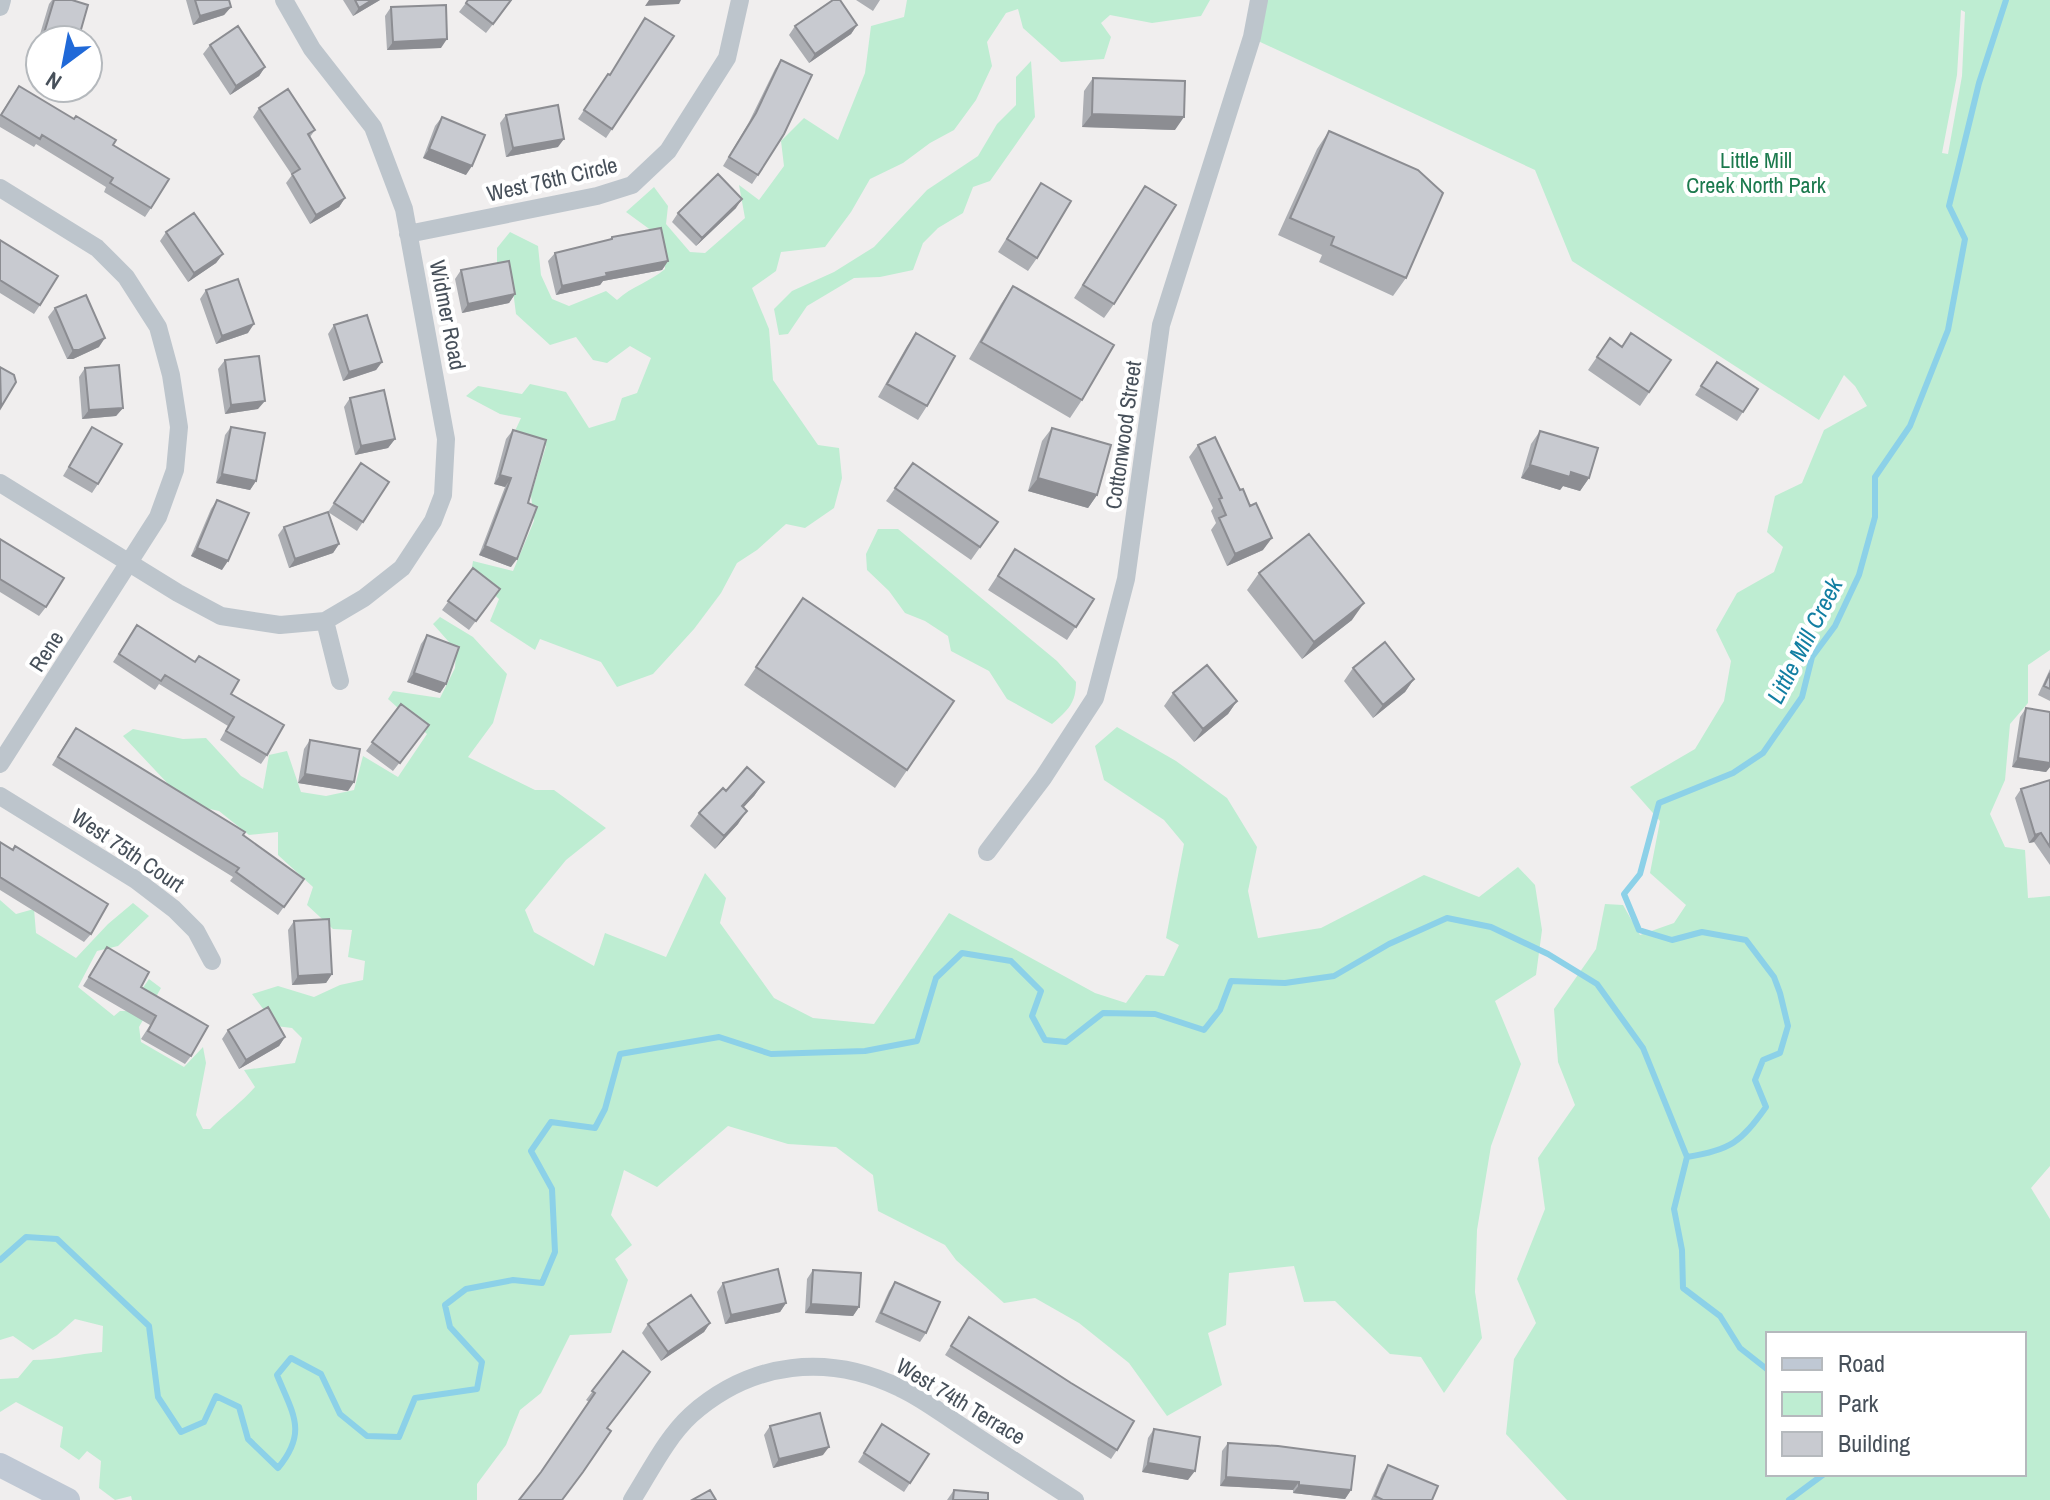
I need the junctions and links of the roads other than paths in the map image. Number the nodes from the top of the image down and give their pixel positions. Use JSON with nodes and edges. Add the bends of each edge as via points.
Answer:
{"nodes":[{"id":1,"x":2,"y":0,"type":"edge"},
{"id":2,"x":284,"y":0,"type":"edge"},
{"id":3,"x":740,"y":0,"type":"edge"},
{"id":4,"x":1259,"y":0,"type":"edge"},
{"id":5,"x":0,"y":7,"type":"edge"},
{"id":6,"x":0,"y":188,"type":"edge"},
{"id":7,"x":408,"y":234,"type":"junction"},
{"id":8,"x":0,"y":483,"type":"edge"},
{"id":9,"x":131,"y":564,"type":"junction"},
{"id":10,"x":325,"y":621,"type":"junction"},
{"id":11,"x":340,"y":681,"type":"dead end"},
{"id":12,"x":0,"y":764,"type":"edge"},
{"id":13,"x":0,"y":796,"type":"edge"},
{"id":14,"x":987,"y":852,"type":"dead end"},
{"id":15,"x":212,"y":961,"type":"dead end"},
{"id":16,"x":0,"y":1466,"type":"edge"},
{"id":17,"x":44,"y":1500,"type":"edge"},
{"id":18,"x":68,"y":1500,"type":"edge"},
{"id":19,"x":632,"y":1500,"type":"edge"},
{"id":20,"x":1075,"y":1500,"type":"edge"}],
"edges":[{"from":1,"to":5,"type":"street"},
{"from":2,"to":7,"type":"street","name":"Widmer Road","via":[[312,49],[373,127]]},
{"from":3,"to":7,"type":"street","name":"West 76th Circle","via":[[727,58],[668,151],[632,185]]},
{"from":4,"to":14,"type":"street","name":"Cottonwood Street","via":[[1161,325],[1126,579],[1095,698]]},
{"from":6,"to":9,"type":"street","name":"Rene","via":[[97,248],[126,277],[158,327],[179,427],[175,470],[158,517]]},
{"from":7,"to":10,"type":"street","name":"Widmer Road","via":[[446,439],[443,495],[433,521],[402,568]]},
{"from":8,"to":9,"type":"street","name":"Widmer Road"},
{"from":9,"to":10,"type":"street","name":"Widmer Road","via":[[221,616],[280,625]]},
{"from":9,"to":12,"type":"street","name":"Rene"},
{"from":10,"to":11,"type":"street"},
{"from":13,"to":15,"type":"street","name":"West 75th Court","via":[[174,909],[196,931]]},
{"from":16,"to":17,"type":"main road"},
{"from":16,"to":18,"type":"main road"},
{"from":19,"to":20,"type":"street","name":"West 74th Terrace","via":[[689,1417],[719,1393],[766,1372],[813,1365],[858,1370],[903,1389]]}]}
